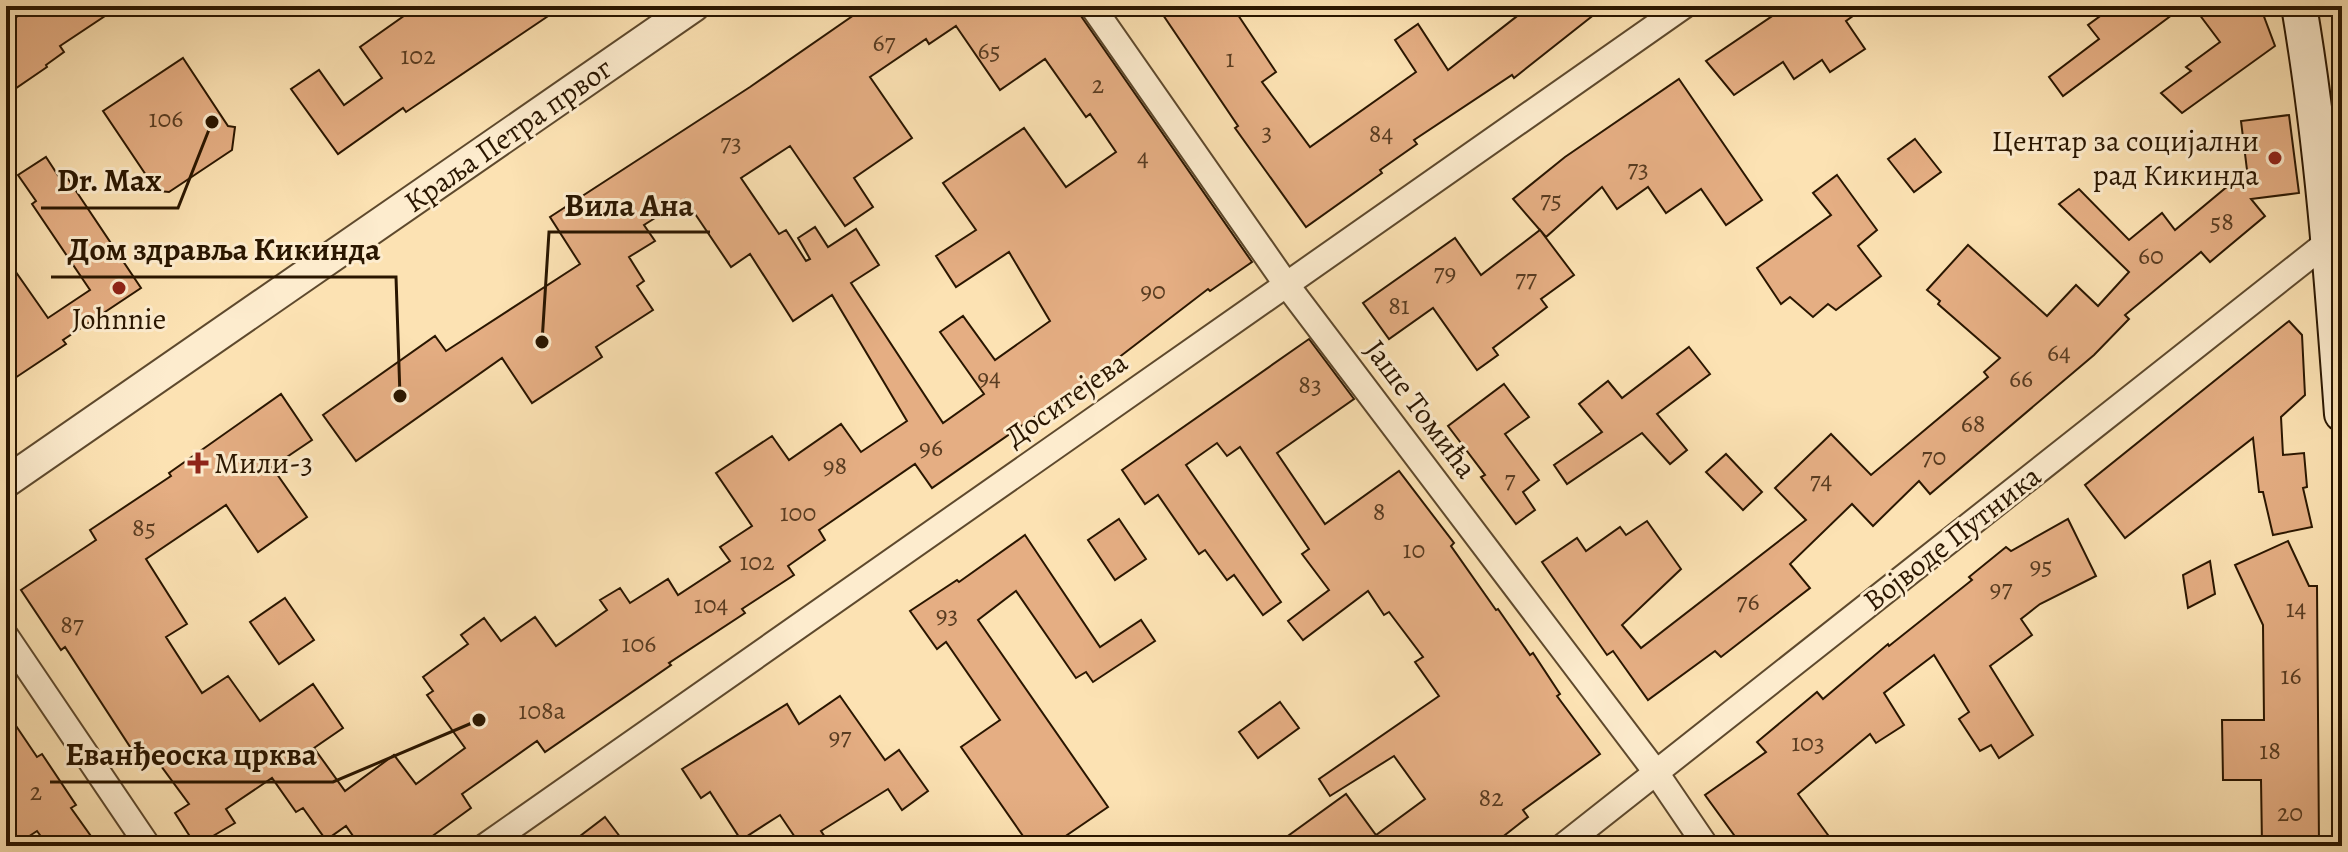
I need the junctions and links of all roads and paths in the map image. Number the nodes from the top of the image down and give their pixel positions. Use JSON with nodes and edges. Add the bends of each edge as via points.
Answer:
{"nodes":[{"id":1,"x":694,"y":6,"type":"edge"},
{"id":2,"x":1092,"y":6,"type":"edge"},
{"id":3,"x":1684,"y":6,"type":"edge"},
{"id":4,"x":2299,"y":6,"type":"edge"},
{"id":5,"x":2336,"y":236,"type":"edge"},
{"id":6,"x":1286,"y":284,"type":"junction"},
{"id":7,"x":2342,"y":414,"type":"edge"},
{"id":8,"x":6,"y":482,"type":"edge"},
{"id":9,"x":6,"y":636,"type":"edge"},
{"id":10,"x":1655,"y":771,"type":"junction"},
{"id":11,"x":148,"y":846,"type":"edge"},
{"id":12,"x":485,"y":846,"type":"edge"},
{"id":13,"x":1563,"y":846,"type":"edge"},
{"id":14,"x":1706,"y":846,"type":"edge"}],
"edges":[{"from":1,"to":8,"type":"street","name":"Краља Петра првог"},
{"from":2,"to":6,"type":"street","name":"Јаше Томића"},
{"from":3,"to":6,"type":"street","name":"Доситејева"},
{"from":4,"to":5,"type":"main road"},
{"from":5,"to":7,"type":"main road"},
{"from":5,"to":10,"type":"street","name":"Војводе Путника"},
{"from":6,"to":10,"type":"street","name":"Јаше Томића"},
{"from":6,"to":12,"type":"street","name":"Доситејева"},
{"from":9,"to":11,"type":"street"},
{"from":10,"to":13,"type":"street","name":"Војводе Путника"},
{"from":10,"to":14,"type":"street","name":"Јаше Томића"}]}
